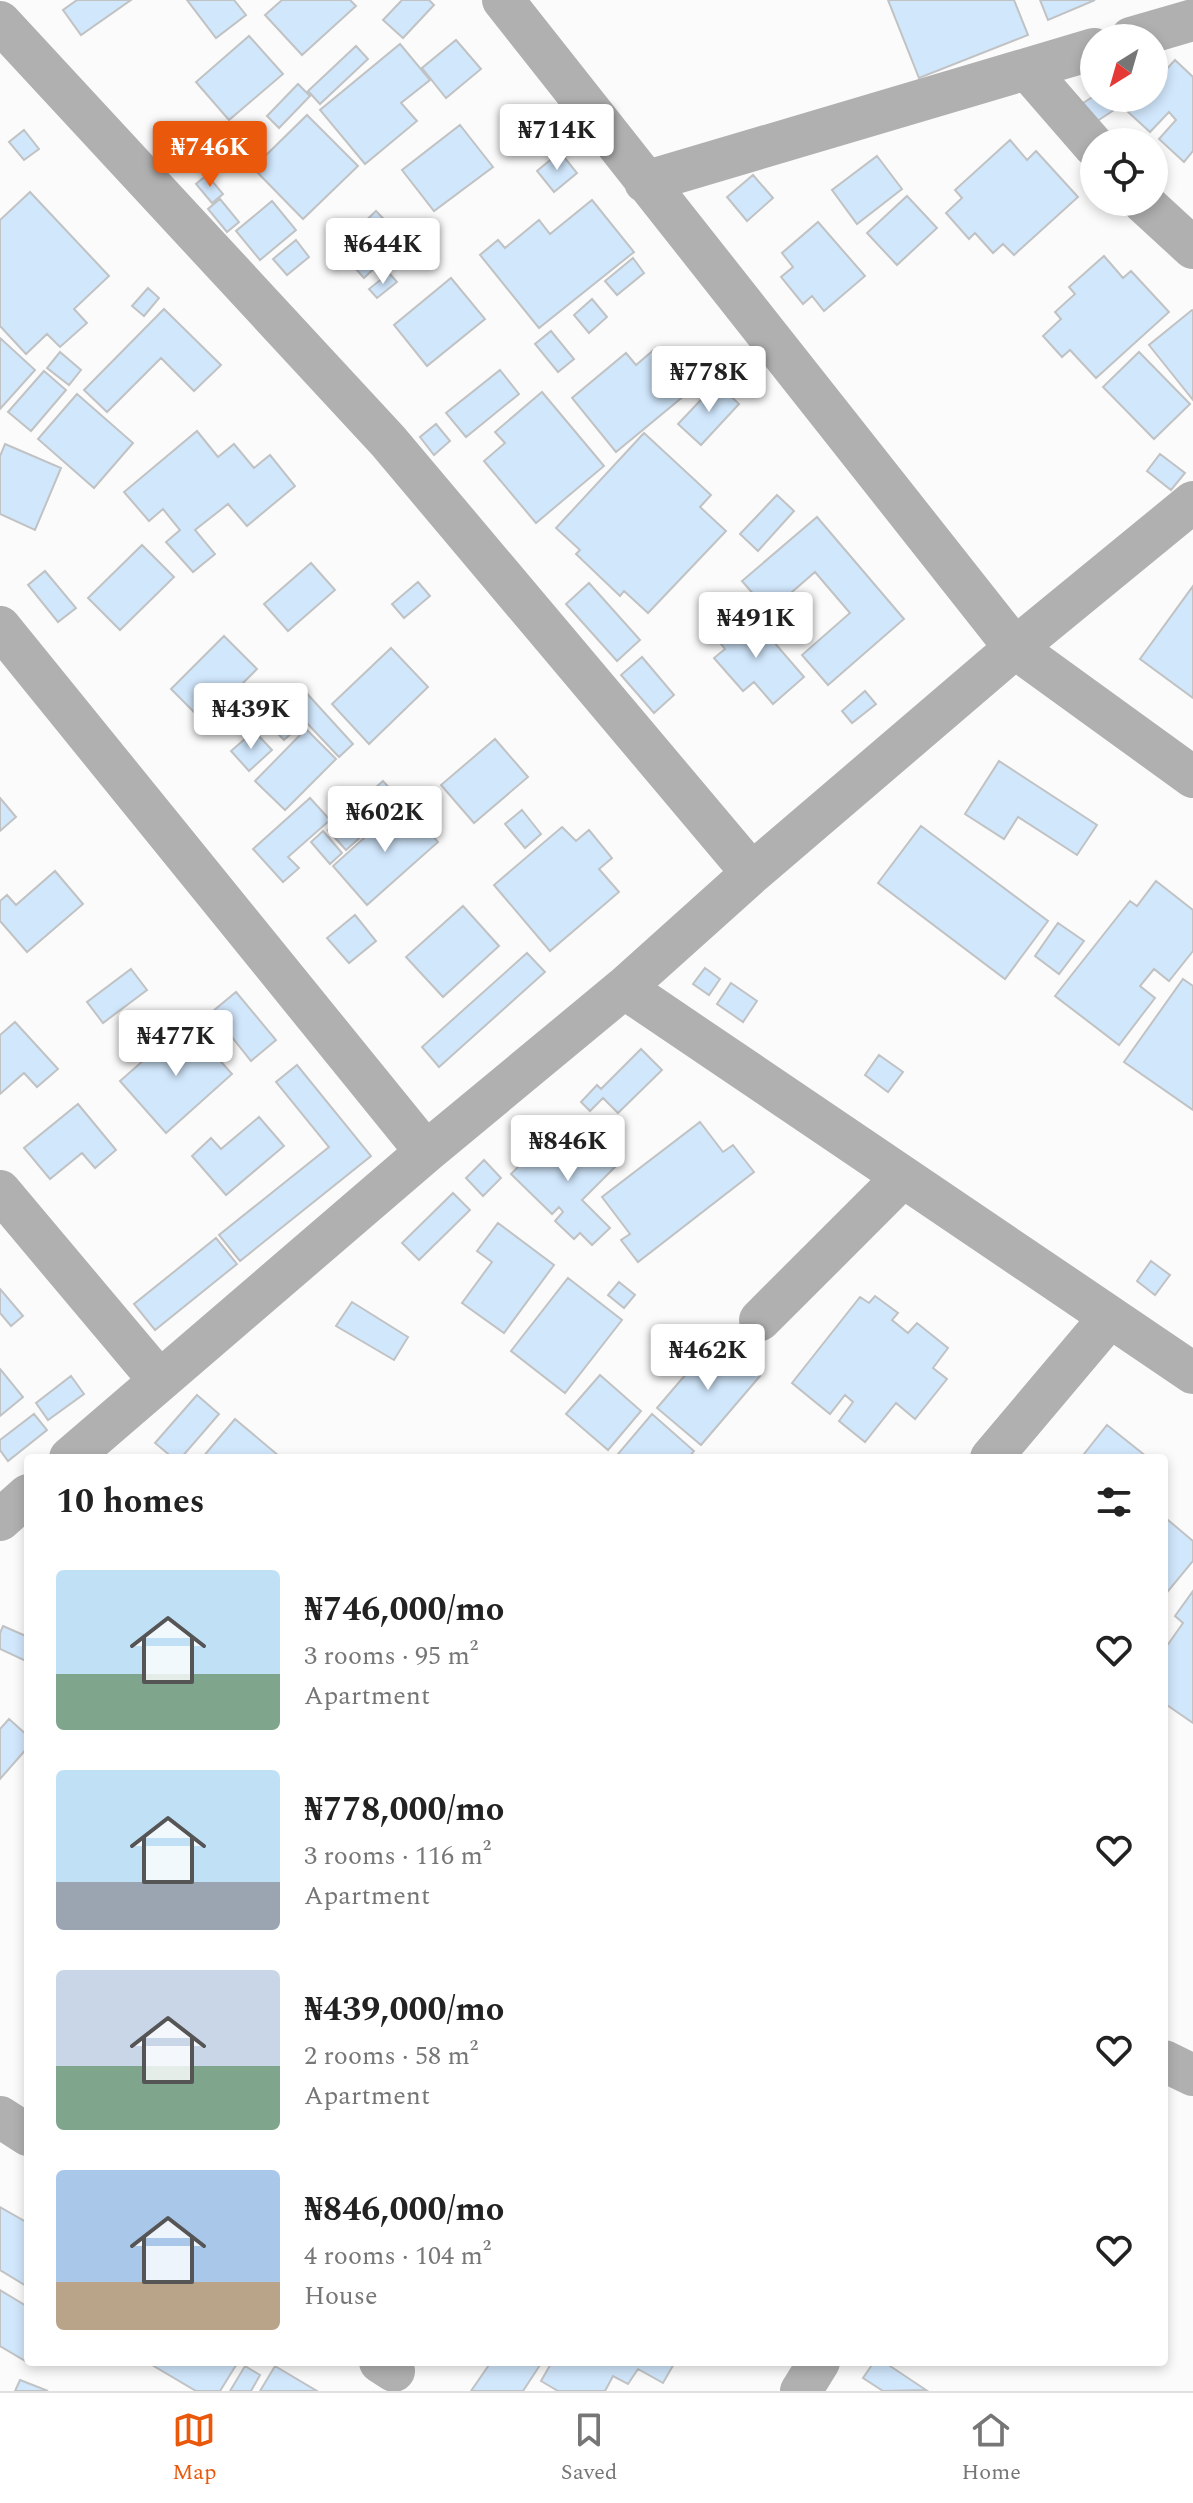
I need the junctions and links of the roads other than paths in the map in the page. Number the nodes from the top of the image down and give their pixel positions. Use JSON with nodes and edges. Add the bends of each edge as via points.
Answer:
{"nodes":[{"id":1,"x":503,"y":0,"type":"edge"},
{"id":2,"x":1193,"y":20,"type":"edge"},
{"id":3,"x":0,"y":22,"type":"edge"},
{"id":4,"x":1168,"y":27,"type":"edge"},
{"id":5,"x":1080,"y":53,"type":"edge"},
{"id":6,"x":1027,"y":69,"type":"junction"},
{"id":7,"x":1080,"y":130,"type":"edge"},
{"id":8,"x":645,"y":182,"type":"junction"},
{"id":9,"x":1158,"y":216,"type":"edge"},
{"id":10,"x":1193,"y":248,"type":"edge"},
{"id":11,"x":1193,"y":502,"type":"edge"},
{"id":12,"x":0,"y":627,"type":"edge"},
{"id":13,"x":1015,"y":648,"type":"junction"},
{"id":14,"x":1193,"y":777,"type":"edge"},
{"id":15,"x":752,"y":873,"type":"junction"},
{"id":16,"x":624,"y":988,"type":"junction"},
{"id":17,"x":426,"y":1152,"type":"junction"},
{"id":18,"x":903,"y":1177,"type":"junction"},
{"id":19,"x":0,"y":1191,"type":"edge"},
{"id":20,"x":1110,"y":1317,"type":"junction"},
{"id":21,"x":760,"y":1320,"type":"dead end"},
{"id":22,"x":1193,"y":1373,"type":"edge"},
{"id":23,"x":159,"y":1380,"type":"junction"},
{"id":24,"x":75,"y":1454,"type":"edge"},
{"id":25,"x":994,"y":1454,"type":"edge"},
{"id":26,"x":1168,"y":2063,"type":"edge"},
{"id":27,"x":1193,"y":2075,"type":"edge"},
{"id":28,"x":0,"y":2117,"type":"edge"},
{"id":29,"x":24,"y":2132,"type":"edge"},
{"id":30,"x":817,"y":2366,"type":"edge"},
{"id":31,"x":801,"y":2391,"type":"edge"}],
"edges":[{"from":1,"to":8,"type":"street"},
{"from":2,"to":4,"type":"street"},
{"from":3,"to":15,"type":"street","via":[[388,441]]},
{"from":5,"to":6,"type":"street"},
{"from":6,"to":7,"type":"street"},
{"from":6,"to":8,"type":"street"},
{"from":8,"to":13,"type":"street"},
{"from":9,"to":10,"type":"street"},
{"from":11,"to":13,"type":"street"},
{"from":12,"to":17,"type":"street"},
{"from":13,"to":14,"type":"street"},
{"from":13,"to":15,"type":"street"},
{"from":15,"to":16,"type":"street"},
{"from":16,"to":17,"type":"street"},
{"from":16,"to":18,"type":"street"},
{"from":17,"to":23,"type":"street"},
{"from":18,"to":20,"type":"street"},
{"from":18,"to":21,"type":"street"},
{"from":19,"to":23,"type":"street"},
{"from":20,"to":22,"type":"street"},
{"from":20,"to":25,"type":"street"},
{"from":23,"to":24,"type":"street"},
{"from":26,"to":27,"type":"street"},
{"from":28,"to":29,"type":"street"},
{"from":30,"to":31,"type":"street"}]}
